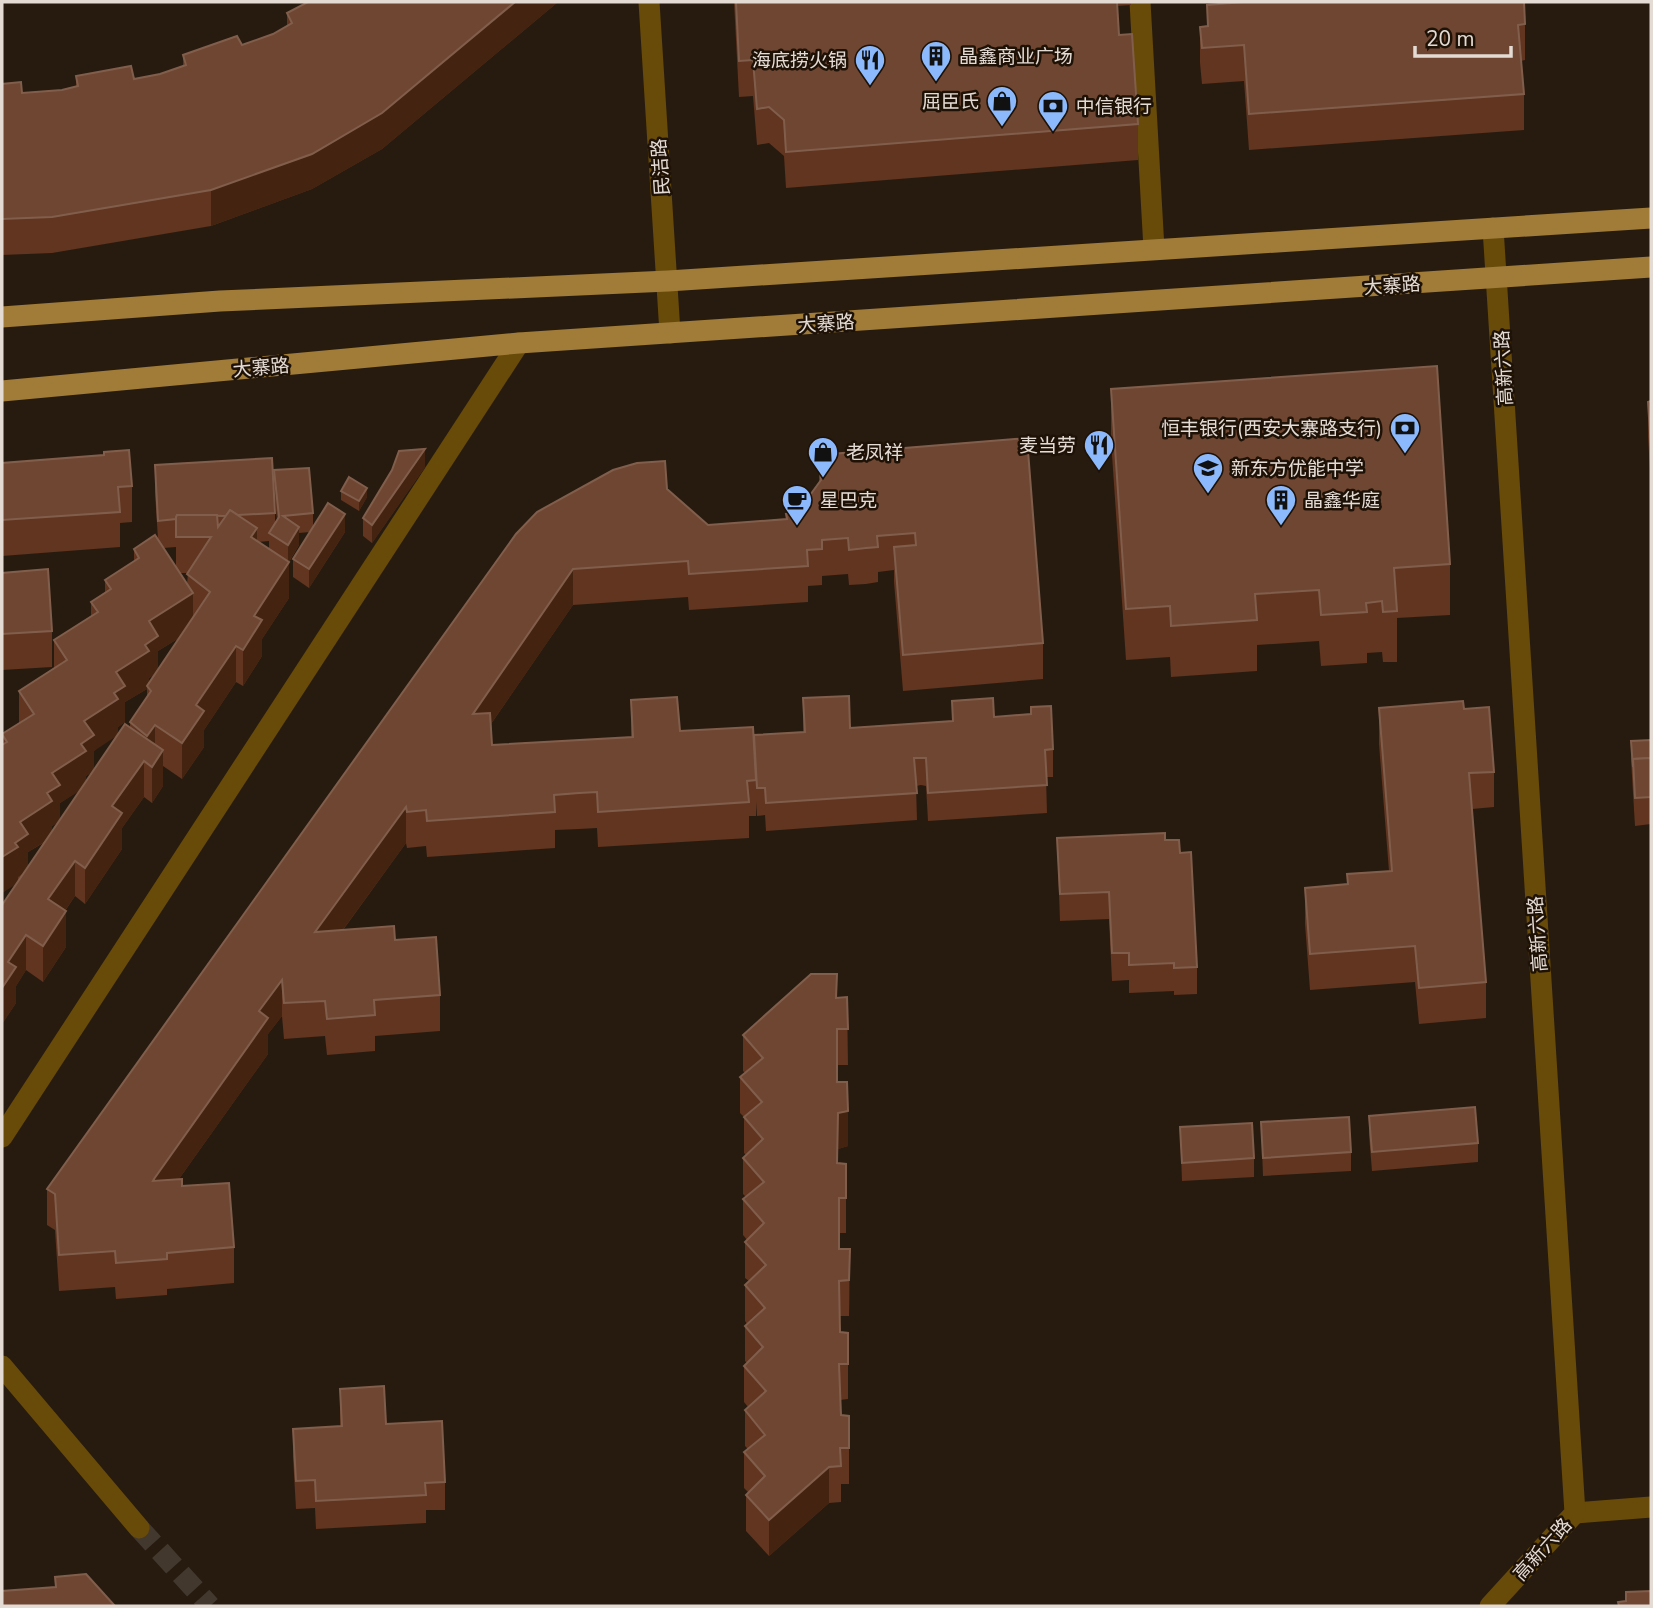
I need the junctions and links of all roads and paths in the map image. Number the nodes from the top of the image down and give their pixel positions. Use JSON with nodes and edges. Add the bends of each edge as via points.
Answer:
{"nodes":[{"id":1,"x":649,"y":2,"type":"edge"},
{"id":2,"x":1140,"y":2,"type":"edge"},
{"id":3,"x":1651,"y":218,"type":"edge"},
{"id":4,"x":1493,"y":228,"type":"junction"},
{"id":5,"x":1154,"y":249,"type":"junction"},
{"id":6,"x":1651,"y":267,"type":"edge"},
{"id":7,"x":1498,"y":278,"type":"junction"},
{"id":8,"x":668,"y":281,"type":"junction"},
{"id":9,"x":2,"y":317,"type":"edge"},
{"id":10,"x":670,"y":333,"type":"junction"},
{"id":11,"x":519,"y":343,"type":"junction"},
{"id":12,"x":2,"y":391,"type":"edge"},
{"id":13,"x":2,"y":1137,"type":"edge"},
{"id":14,"x":2,"y":1366,"type":"edge"},
{"id":15,"x":1651,"y":1507,"type":"edge"},
{"id":16,"x":1575,"y":1513,"type":"junction"},
{"id":17,"x":139,"y":1528,"type":"tunnel mouth"},
{"id":18,"x":1490,"y":1606,"type":"edge"}],
"edges":[{"from":1,"to":8,"type":"street","name":"民洁路"},
{"from":2,"to":5,"type":"street"},
{"from":3,"to":4,"type":"main road"},
{"from":4,"to":5,"type":"main road"},
{"from":4,"to":7,"type":"street","name":"高新六路"},
{"from":5,"to":8,"type":"main road"},
{"from":6,"to":7,"type":"main road","name":"大寨路"},
{"from":7,"to":10,"type":"main road","name":"大寨路"},
{"from":7,"to":16,"type":"street","name":"高新六路"},
{"from":8,"to":9,"type":"main road","via":[[220,301]]},
{"from":8,"to":10,"type":"street","name":"民洁路"},
{"from":10,"to":11,"type":"main road","name":"大寨路"},
{"from":11,"to":12,"type":"main road","name":"大寨路"},
{"from":11,"to":13,"type":"street"},
{"from":14,"to":17,"type":"street"},
{"from":15,"to":16,"type":"street"},
{"from":16,"to":18,"type":"street","name":"高新六路"}]}
